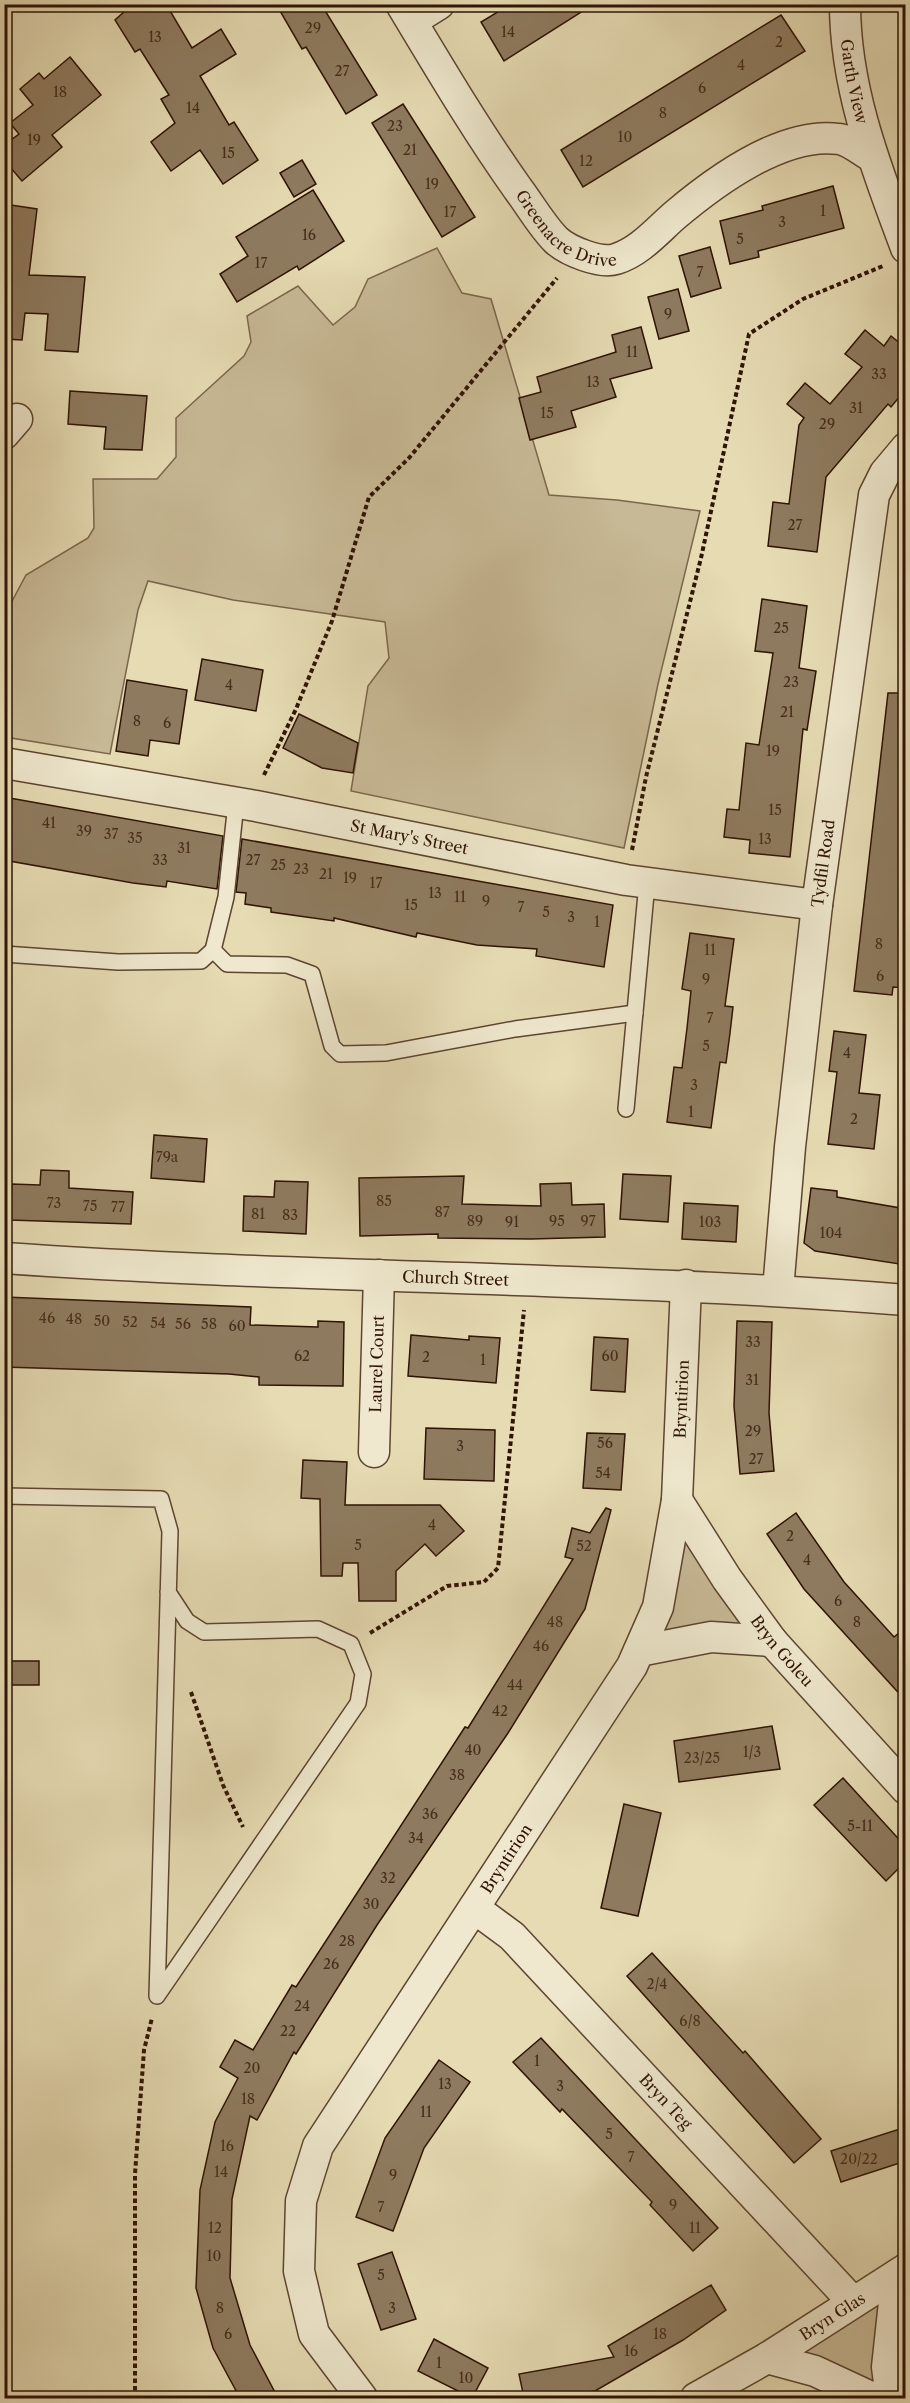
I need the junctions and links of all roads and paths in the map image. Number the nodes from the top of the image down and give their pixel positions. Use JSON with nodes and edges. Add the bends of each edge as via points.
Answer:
{"nodes":[{"id":1,"x":439,"y":4,"type":"edge"},
{"id":2,"x":845,"y":4,"type":"edge"},
{"id":3,"x":406,"y":13,"type":"edge"},
{"id":4,"x":871,"y":156,"type":"junction"},
{"id":5,"x":578,"y":252,"type":"junction"},
{"id":6,"x":895,"y":257,"type":"edge"},
{"id":7,"x":906,"y":448,"type":"edge"},
{"id":8,"x":4,"y":763,"type":"edge"},
{"id":9,"x":246,"y":804,"type":"junction"},
{"id":10,"x":637,"y":881,"type":"junction"},
{"id":11,"x":817,"y":905,"type":"junction"},
{"id":12,"x":213,"y":950,"type":"junction"},
{"id":13,"x":4,"y":954,"type":"edge"},
{"id":14,"x":635,"y":1013,"type":"junction"},
{"id":15,"x":626,"y":1109,"type":"dead end"},
{"id":16,"x":4,"y":1258,"type":"edge"},
{"id":17,"x":378,"y":1275,"type":"junction"},
{"id":18,"x":526,"y":1278,"type":"junction"},
{"id":19,"x":686,"y":1285,"type":"junction"},
{"id":20,"x":778,"y":1290,"type":"junction"},
{"id":21,"x":906,"y":1300,"type":"edge"},
{"id":22,"x":374,"y":1452,"type":"dead end"},
{"id":23,"x":4,"y":1496,"type":"edge"},
{"id":24,"x":677,"y":1500,"type":"junction"},
{"id":25,"x":168,"y":1592,"type":"junction"},
{"id":26,"x":772,"y":1641,"type":"junction"},
{"id":27,"x":351,"y":1644,"type":"junction"},
{"id":28,"x":166,"y":1648,"type":"junction"},
{"id":29,"x":639,"y":1651,"type":"junction"},
{"id":30,"x":906,"y":1789,"type":"edge"},
{"id":31,"x":255,"y":1852,"type":"junction"},
{"id":32,"x":474,"y":1908,"type":"junction"},
{"id":33,"x":157,"y":1996,"type":"junction"},
{"id":34,"x":901,"y":2272,"type":"edge"},
{"id":35,"x":853,"y":2302,"type":"junction"},
{"id":36,"x":767,"y":2358,"type":"junction"},
{"id":37,"x":135,"y":2398,"type":"edge"},
{"id":38,"x":362,"y":2398,"type":"edge"},
{"id":39,"x":696,"y":2398,"type":"edge"},
{"id":40,"x":873,"y":2398,"type":"edge"},
{"id":41,"x":891,"y":2398,"type":"edge"}],
"edges":[{"from":1,"to":3,"type":"street"},
{"from":2,"to":4,"type":"street","name":"Garth View","via":[[857,101]]},
{"from":3,"to":5,"type":"street","name":"Greenacre Drive","via":[[510,178],[557,241]]},
{"from":4,"to":5,"type":"street","name":"Greenacre Drive","via":[[840,139],[810,140],[779,149],[737,168],[649,240],[615,259]]},
{"from":4,"to":6,"type":"street"},
{"from":5,"to":9,"type":"path","via":[[409,458],[369,497],[332,621],[296,709]]},
{"from":6,"to":10,"type":"path","via":[[803,299],[749,334],[700,558],[646,777]]},
{"from":7,"to":11,"type":"street","name":"Tydfil Road","via":[[885,473],[874,495]]},
{"from":8,"to":9,"type":"street","name":"St Mary's Street"},
{"from":9,"to":10,"type":"street","name":"St Mary's Street"},
{"from":9,"to":12,"type":"lane"},
{"from":10,"to":11,"type":"street","name":"St Mary's Street"},
{"from":10,"to":14,"type":"lane"},
{"from":11,"to":20,"type":"street","name":"Tydfil Road"},
{"from":12,"to":13,"type":"lane","via":[[201,961],[174,964]]},
{"from":12,"to":14,"type":"lane","via":[[227,964],[287,964],[312,974],[332,1046],[340,1054],[386,1053],[515,1029]]},
{"from":14,"to":15,"type":"lane"},
{"from":16,"to":17,"type":"street","name":"Church Street","via":[[147,1268]]},
{"from":17,"to":18,"type":"street","name":"Church Street"},
{"from":17,"to":22,"type":"street","name":"Laurel Court"},
{"from":18,"to":19,"type":"street","name":"Church Street"},
{"from":18,"to":27,"type":"path","via":[[498,1568],[484,1582],[447,1586]]},
{"from":19,"to":20,"type":"street","name":"Church Street"},
{"from":19,"to":24,"type":"street","name":"Bryntirion"},
{"from":20,"to":21,"type":"street","name":"Church Street"},
{"from":23,"to":25,"type":"lane","via":[[161,1499],[170,1531]]},
{"from":24,"to":26,"type":"street","name":"Bryn Goleu"},
{"from":24,"to":29,"type":"street","name":"Bryntirion","via":[[658,1607]]},
{"from":25,"to":27,"type":"lane","via":[[187,1621],[204,1632],[318,1629]]},
{"from":25,"to":28,"type":"lane"},
{"from":26,"to":29,"type":"street","via":[[711,1637]]},
{"from":26,"to":30,"type":"street","name":"Bryn Goleu"},
{"from":27,"to":31,"type":"lane","via":[[363,1674],[358,1703]]},
{"from":28,"to":31,"type":"path","via":[[181,1661],[223,1785]]},
{"from":28,"to":33,"type":"lane"},
{"from":29,"to":32,"type":"street","name":"Bryntirion","via":[[563,1775]]},
{"from":31,"to":33,"type":"lane"},
{"from":32,"to":35,"type":"street","name":"Bryn Teg","via":[[512,1936]]},
{"from":32,"to":38,"type":"street","name":"Bryntirion","via":[[318,2146],[301,2201],[299,2271],[314,2334]]},
{"from":33,"to":37,"type":"path","via":[[144,2050],[135,2174]]},
{"from":34,"to":35,"type":"street","name":"Bryn Glas"},
{"from":34,"to":41,"type":"street","name":"Bryn Glas","via":[[887,2367]]},
{"from":35,"to":36,"type":"street","name":"Bryn Glas"},
{"from":36,"to":39,"type":"street","name":"Bryn Glas"},
{"from":36,"to":40,"type":"street","name":"Bryn Glas","via":[[815,2371]]}]}
